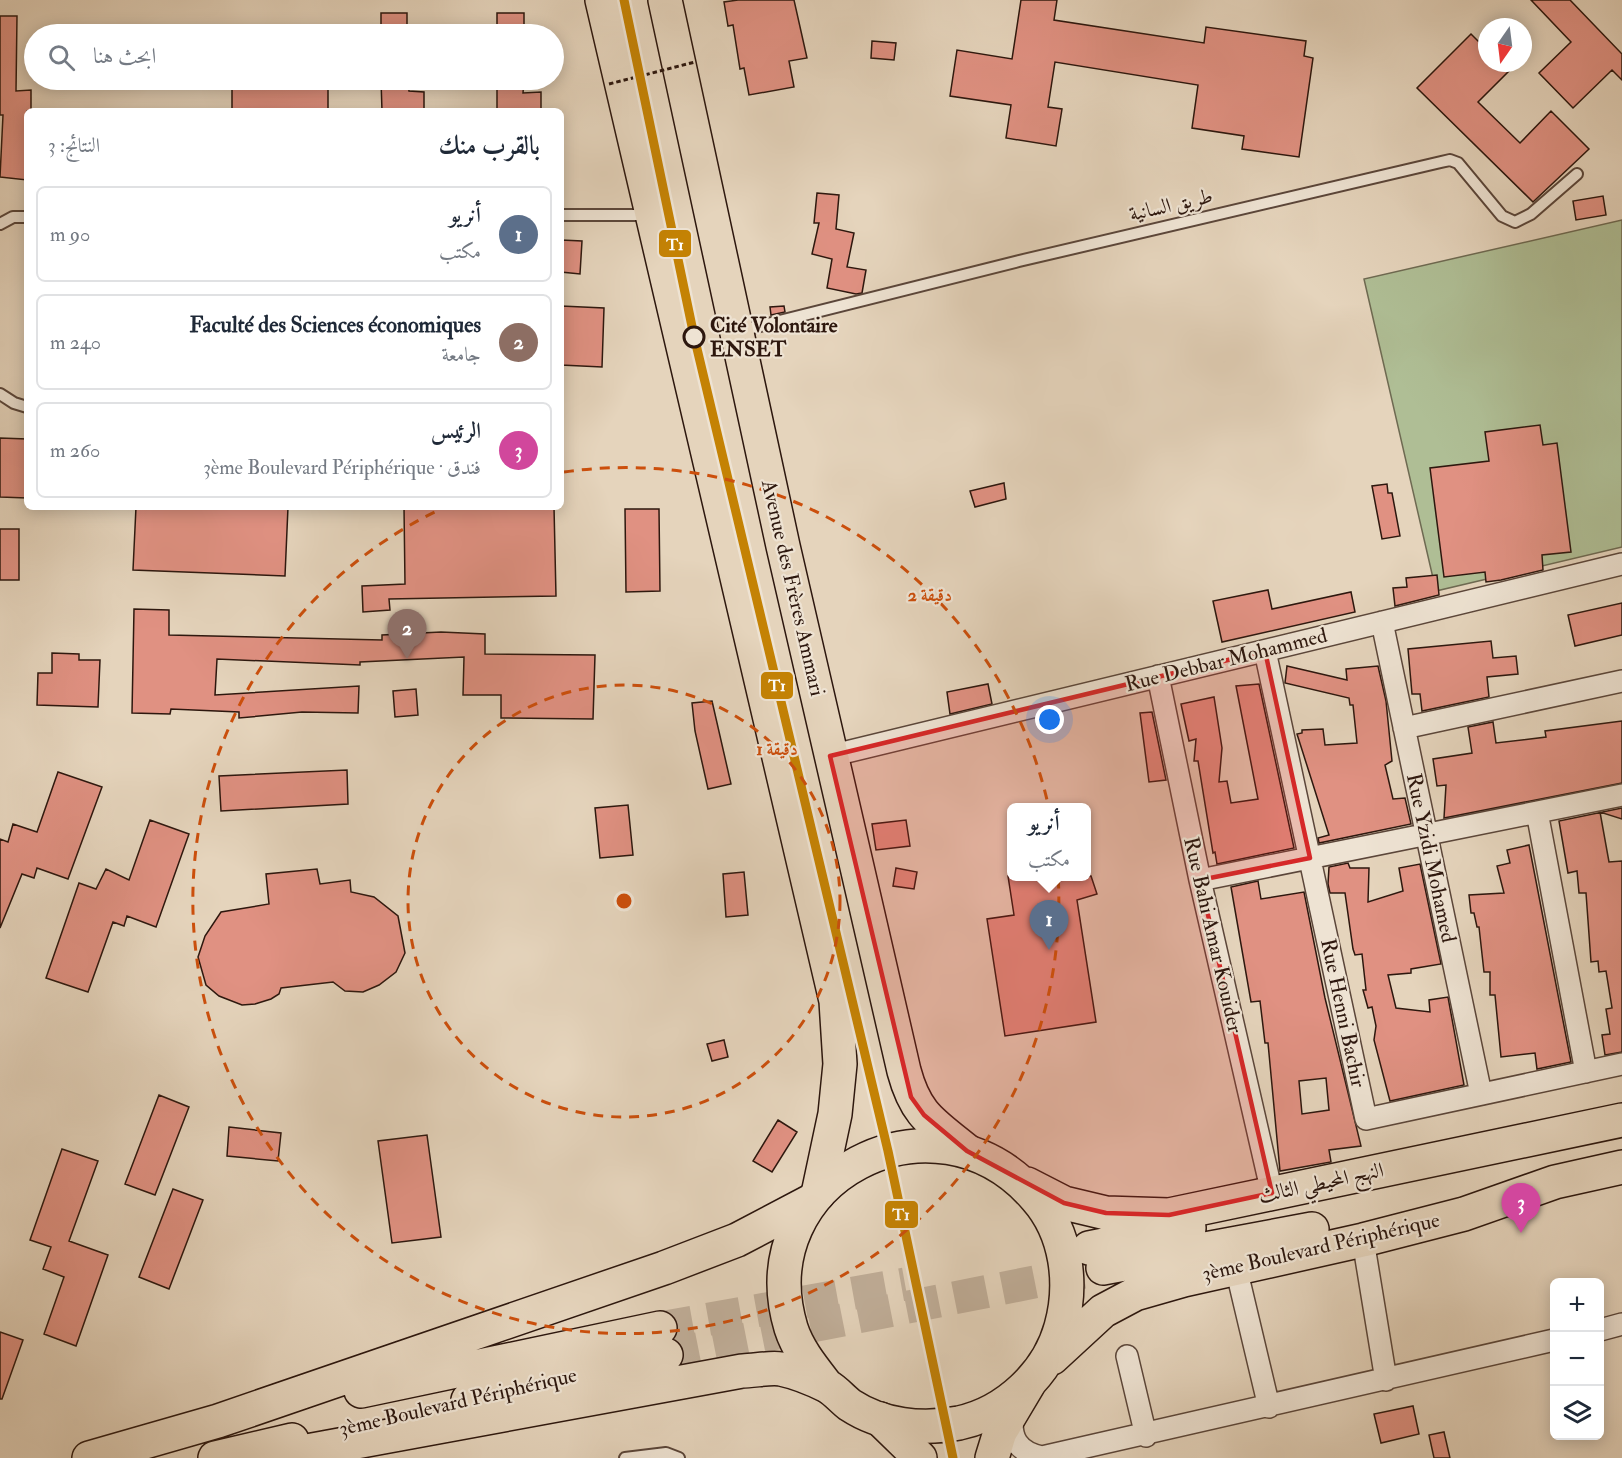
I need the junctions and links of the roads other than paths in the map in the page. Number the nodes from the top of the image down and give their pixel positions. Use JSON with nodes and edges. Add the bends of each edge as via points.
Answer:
{"nodes":[{"id":1,"x":602,"y":0,"type":"edge"},
{"id":2,"x":665,"y":0,"type":"edge"},
{"id":3,"x":1577,"y":174,"type":"dead end"},
{"id":4,"x":564,"y":215,"type":"edge"},
{"id":5,"x":653,"y":215,"type":"junction"},
{"id":6,"x":24,"y":217,"type":"edge"},
{"id":7,"x":0,"y":224,"type":"edge"},
{"id":8,"x":737,"y":332,"type":"junction"},
{"id":9,"x":0,"y":394,"type":"edge"},
{"id":10,"x":24,"y":406,"type":"edge"},
{"id":11,"x":1622,"y":564,"type":"edge"},
{"id":12,"x":1382,"y":622,"type":"junction"},
{"id":13,"x":1265,"y":651,"type":"junction"},
{"id":14,"x":1158,"y":676,"type":"junction"},
{"id":15,"x":1622,"y":681,"type":"edge"},
{"id":16,"x":1404,"y":728,"type":"junction"},
{"id":17,"x":830,"y":756,"type":"junction"},
{"id":18,"x":1622,"y":795,"type":"edge"},
{"id":19,"x":1538,"y":812,"type":"junction"},
{"id":20,"x":1426,"y":834,"type":"junction"},
{"id":21,"x":1310,"y":858,"type":"junction"},
{"id":22,"x":1200,"y":880,"type":"junction"},
{"id":23,"x":1622,"y":1064,"type":"edge"},
{"id":24,"x":1586,"y":1072,"type":"junction"},
{"id":25,"x":1481,"y":1094,"type":"junction"},
{"id":26,"x":1622,"y":1120,"type":"edge"},
{"id":27,"x":1622,"y":1137,"type":"edge"},
{"id":28,"x":967,"y":1151,"type":"junction"},
{"id":29,"x":1622,"y":1167,"type":"edge"},
{"id":30,"x":1022,"y":1182,"type":"junction"},
{"id":31,"x":1555,"y":1182,"type":"junction"},
{"id":32,"x":1272,"y":1193,"type":"junction"},
{"id":33,"x":816,"y":1197,"type":"junction"},
{"id":34,"x":1363,"y":1240,"type":"junction"},
{"id":35,"x":1092,"y":1259,"type":"joint"},
{"id":36,"x":1236,"y":1268,"type":"junction"},
{"id":37,"x":1622,"y":1324,"type":"edge"},
{"id":38,"x":1604,"y":1329,"type":"edge"},
{"id":39,"x":1550,"y":1341,"type":"edge"},
{"id":40,"x":1127,"y":1356,"type":"dead end"},
{"id":41,"x":1386,"y":1380,"type":"junction"},
{"id":42,"x":1029,"y":1385,"type":"junction"},
{"id":43,"x":827,"y":1386,"type":"junction"},
{"id":44,"x":1269,"y":1407,"type":"junction"},
{"id":45,"x":880,"y":1419,"type":"junction"},
{"id":46,"x":218,"y":1420,"type":"junction"},
{"id":47,"x":1146,"y":1436,"type":"junction"},
{"id":48,"x":89,"y":1458,"type":"edge"},
{"id":49,"x":215,"y":1458,"type":"edge"},
{"id":50,"x":269,"y":1458,"type":"edge"},
{"id":51,"x":625,"y":1458,"type":"edge"},
{"id":52,"x":679,"y":1458,"type":"edge"},
{"id":53,"x":920,"y":1458,"type":"edge"},
{"id":54,"x":992,"y":1458,"type":"edge"}],
"edges":[{"from":1,"to":5,"type":"main road"},
{"from":2,"to":8,"type":"main road","name":"Avenue des Frères Ammari"},
{"from":3,"to":8,"type":"lane","name":"طريق السانية","via":[[1531,214],[1515,222],[1502,216],[1458,164],[1450,160]]},
{"from":4,"to":5,"type":"lane"},
{"from":5,"to":33,"type":"main road","via":[[836,1001],[840,1064],[836,1113]]},
{"from":6,"to":7,"type":"lane","via":[[13,217]]},
{"from":8,"to":17,"type":"main road","name":"Avenue des Frères Ammari"},
{"from":9,"to":10,"type":"lane"},
{"from":11,"to":12,"type":"street","name":"Rue Debbar Mohammed"},
{"from":12,"to":13,"type":"street","name":"Rue Debbar Mohammed"},
{"from":12,"to":16,"type":"street","name":"Rue Yzidi Mohamed"},
{"from":13,"to":14,"type":"street","name":"Rue Debbar Mohammed"},
{"from":13,"to":21,"type":"street","name":"Rue Henni Bachir"},
{"from":14,"to":17,"type":"street","name":"Rue Debbar Mohammed"},
{"from":14,"to":22,"type":"street","name":"Rue Bahi Amar Kouider"},
{"from":15,"to":16,"type":"street"},
{"from":16,"to":20,"type":"street","name":"Rue Yzidi Mohamed"},
{"from":17,"to":28,"type":"main road","name":"Avenue des Frères Ammari","via":[[911,1097],[924,1115]]},
{"from":18,"to":19,"type":"street"},
{"from":19,"to":20,"type":"street"},
{"from":19,"to":24,"type":"street"},
{"from":20,"to":21,"type":"street"},
{"from":20,"to":25,"type":"street","name":"Rue Yzidi Mohamed"},
{"from":21,"to":22,"type":"street"},
{"from":21,"to":25,"type":"street","name":"Rue Henni Bachir","via":[[1366,1119]]},
{"from":22,"to":32,"type":"street","name":"Rue Bahi Amar Kouider"},
{"from":23,"to":24,"type":"street","name":"Rue Henni Bachir"},
{"from":24,"to":25,"type":"street","name":"Rue Henni Bachir"},
{"from":26,"to":32,"type":"main road","name":"النهج المحيطي الثالث"},
{"from":27,"to":35,"type":"main road","name":"3ème Boulevard Périphérique"},
{"from":28,"to":30,"type":"main road","via":[[996,1163]]},
{"from":28,"to":33,"type":"main road","via":[[941,1145],[888,1150],[861,1160],[838,1175]]},
{"from":29,"to":31,"type":"main road","name":"3ème Boulevard Périphérique"},
{"from":30,"to":32,"type":"main road","name":"النهج المحيطي الثالث","via":[[1064,1203],[1106,1212],[1168,1215]]},
{"from":30,"to":42,"type":"main road","via":[[1050,1217],[1062,1246],[1068,1278],[1066,1309],[1057,1340]]},
{"from":31,"to":34,"type":"main road","name":"3ème Boulevard Périphérique","via":[[1464,1214]]},
{"from":31,"to":35,"type":"main road","name":"النهج المحيطي الثالث"},
{"from":33,"to":43,"type":"main road","via":[[793,1240],[785,1296],[796,1339]]},
{"from":33,"to":46,"type":"main road","via":[[737,1240],[664,1268]]},
{"from":34,"to":36,"type":"main road","name":"3ème Boulevard Périphérique"},
{"from":34,"to":41,"type":"street"},
{"from":36,"to":42,"type":"main road","name":"3ème Boulevard Périphérique","via":[[1135,1294],[1103,1311]]},
{"from":36,"to":44,"type":"street"},
{"from":37,"to":38,"type":"street"},
{"from":39,"to":41,"type":"street"},
{"from":40,"to":47,"type":"street"},
{"from":41,"to":44,"type":"street"},
{"from":42,"to":45,"type":"main road","via":[[1002,1404],[961,1423],[915,1426]]},
{"from":42,"to":47,"type":"street","via":[[1012,1432],[1018,1447],[1029,1454],[1042,1457]]},
{"from":42,"to":54,"type":"main road","via":[[999,1432]]},
{"from":43,"to":45,"type":"main road","via":[[852,1406]]},
{"from":43,"to":50,"type":"main road","via":[[781,1369],[742,1371]]},
{"from":44,"to":47,"type":"street"},
{"from":45,"to":53,"type":"main road"},
{"from":46,"to":48,"type":"main road"},
{"from":46,"to":49,"type":"main road","name":"3ème Boulevard Périphérique","via":[[663,1341]]},
{"from":51,"to":52,"type":"lane","via":[[666,1453]]}]}
